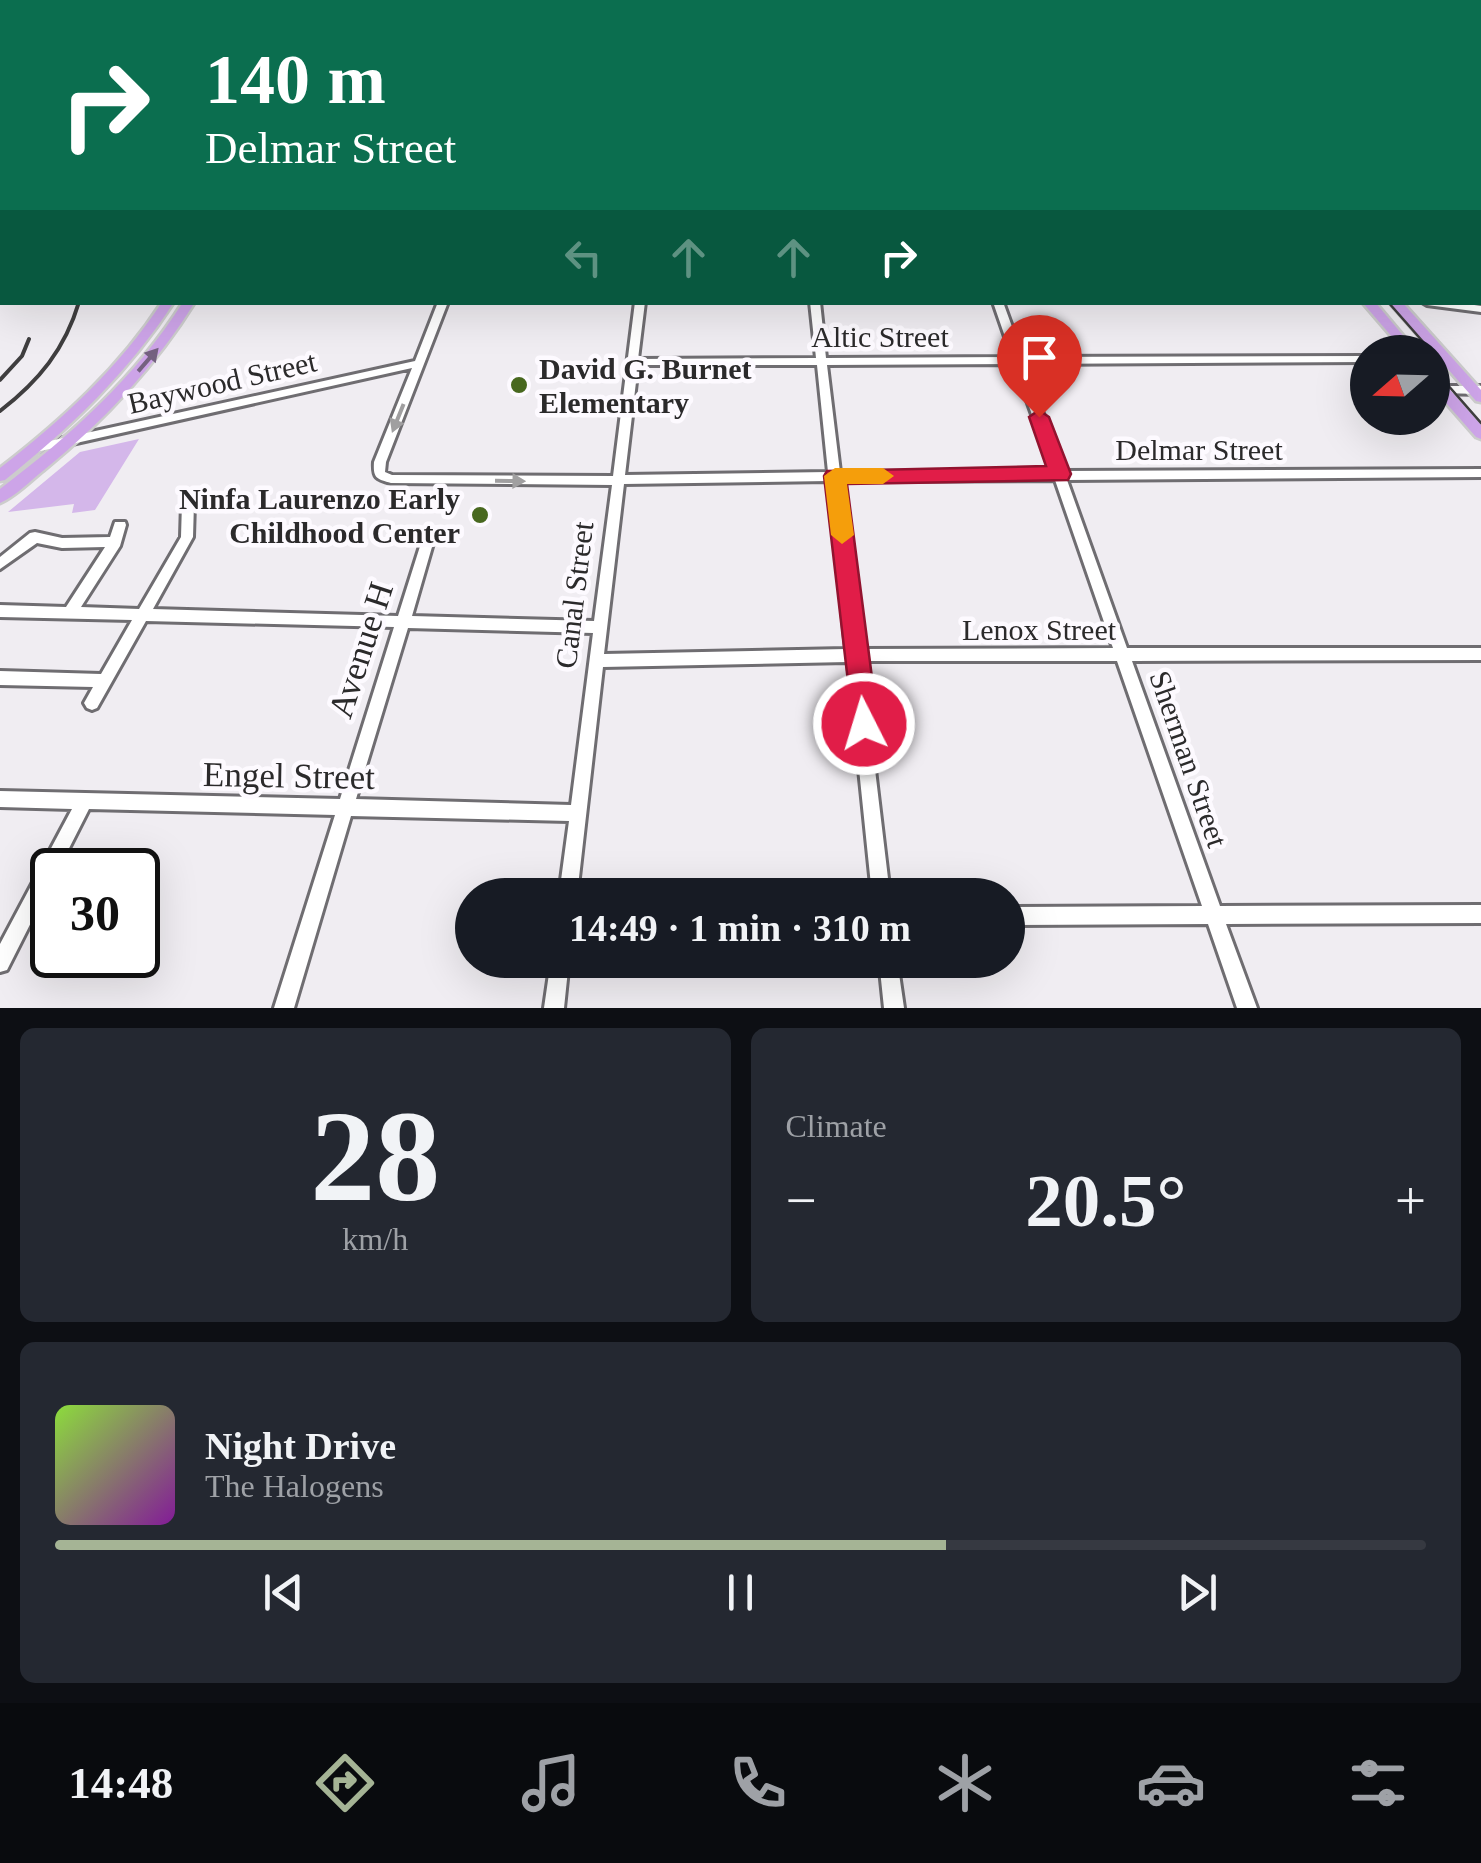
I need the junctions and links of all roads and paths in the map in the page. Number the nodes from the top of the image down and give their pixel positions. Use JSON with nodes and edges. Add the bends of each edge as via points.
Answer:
{"nodes":[{"id":1,"x":166,"y":305,"type":"edge"},
{"id":2,"x":187,"y":305,"type":"edge"},
{"id":3,"x":441,"y":305,"type":"edge"},
{"id":4,"x":640,"y":305,"type":"edge"},
{"id":5,"x":816,"y":305,"type":"edge"},
{"id":6,"x":999,"y":305,"type":"edge"},
{"id":7,"x":1371,"y":305,"type":"edge"},
{"id":8,"x":1398,"y":305,"type":"edge"},
{"id":9,"x":1450,"y":305,"type":"edge"},
{"id":10,"x":1481,"y":309,"type":"edge"},
{"id":11,"x":1396,"y":335,"type":"edge"},
{"id":12,"x":1350,"y":359,"type":"edge"},
{"id":13,"x":1018,"y":360,"type":"junction"},
{"id":14,"x":633,"y":362,"type":"junction"},
{"id":15,"x":822,"y":362,"type":"junction"},
{"id":16,"x":419,"y":363,"type":"junction"},
{"id":17,"x":1450,"y":391,"type":"edge"},
{"id":18,"x":1478,"y":393,"type":"edge"},
{"id":19,"x":1450,"y":398,"type":"edge"},
{"id":20,"x":1481,"y":434,"type":"edge"},
{"id":21,"x":71,"y":441,"type":"junction"},
{"id":22,"x":36,"y":448,"type":"junction"},
{"id":23,"x":1481,"y":472,"type":"edge"},
{"id":24,"x":1060,"y":474,"type":"junction"},
{"id":25,"x":0,"y":476,"type":"edge"},
{"id":26,"x":835,"y":476,"type":"junction"},
{"id":27,"x":618,"y":480,"type":"junction"},
{"id":28,"x":0,"y":497,"type":"edge"},
{"id":29,"x":188,"y":504,"type":"dead end"},
{"id":30,"x":120,"y":525,"type":"dead end"},
{"id":31,"x":428,"y":540,"type":"dead end"},
{"id":32,"x":115,"y":542,"type":"junction"},
{"id":33,"x":0,"y":564,"type":"edge"},
{"id":34,"x":0,"y":611,"type":"edge"},
{"id":35,"x":70,"y":613,"type":"junction"},
{"id":36,"x":142,"y":616,"type":"junction"},
{"id":37,"x":401,"y":622,"type":"junction"},
{"id":38,"x":600,"y":627,"type":"junction"},
{"id":39,"x":1481,"y":654,"type":"edge"},
{"id":40,"x":858,"y":655,"type":"junction"},
{"id":41,"x":1124,"y":657,"type":"junction"},
{"id":42,"x":596,"y":661,"type":"junction"},
{"id":43,"x":0,"y":678,"type":"edge"},
{"id":44,"x":104,"y":681,"type":"junction"},
{"id":45,"x":92,"y":703,"type":"dead end"},
{"id":46,"x":0,"y":799,"type":"edge"},
{"id":47,"x":86,"y":801,"type":"junction"},
{"id":48,"x":343,"y":807,"type":"junction"},
{"id":49,"x":577,"y":813,"type":"junction"},
{"id":50,"x":570,"y":878,"type":"edge"},
{"id":51,"x":879,"y":878,"type":"edge"},
{"id":52,"x":1214,"y":914,"type":"junction"},
{"id":53,"x":1481,"y":914,"type":"edge"},
{"id":54,"x":1025,"y":916,"type":"edge"},
{"id":55,"x":0,"y":963,"type":"edge"},
{"id":56,"x":558,"y":978,"type":"edge"},
{"id":57,"x":890,"y":978,"type":"edge"},
{"id":58,"x":284,"y":1008,"type":"edge"},
{"id":59,"x":554,"y":1008,"type":"edge"},
{"id":60,"x":894,"y":1008,"type":"edge"},
{"id":61,"x":1246,"y":1008,"type":"edge"}],
"edges":[{"from":1,"to":22,"type":"main road","via":[[128,358]]},
{"from":21,"to":2,"type":"main road","one_way":true,"via":[[172,333]]},
{"from":3,"to":16,"type":"street"},
{"from":4,"to":14,"type":"street","name":"Canal Street"},
{"from":5,"to":15,"type":"street"},
{"from":6,"to":13,"type":"street","name":"Sherman Street"},
{"from":7,"to":11,"type":"main road"},
{"from":8,"to":18,"type":"main road"},
{"from":9,"to":10,"type":"street"},
{"from":12,"to":13,"type":"street","name":"Altic Street"},
{"from":13,"to":15,"type":"street","name":"Altic Street"},
{"from":13,"to":24,"type":"street","name":"Sherman Street"},
{"from":14,"to":15,"type":"street","name":"Altic Street"},
{"from":14,"to":27,"type":"street","name":"Canal Street"},
{"from":15,"to":26,"type":"street"},
{"from":16,"to":21,"type":"street","name":"Baywood Street"},
{"from":16,"to":27,"type":"street","name":"Delmar Street","one_way":true,"via":[[379,474]]},
{"from":17,"to":18,"type":"street"},
{"from":19,"to":20,"type":"main road"},
{"from":21,"to":22,"type":"street","name":"Baywood Street"},
{"from":21,"to":28,"type":"main road"},
{"from":22,"to":25,"type":"main road"},
{"from":23,"to":24,"type":"street","name":"Delmar Street"},
{"from":24,"to":26,"type":"street","name":"Delmar Street"},
{"from":24,"to":41,"type":"street","name":"Sherman Street"},
{"from":26,"to":27,"type":"street","name":"Delmar Street"},
{"from":26,"to":40,"type":"street"},
{"from":27,"to":38,"type":"street","name":"Canal Street"},
{"from":29,"to":36,"type":"street","via":[[187,538]]},
{"from":30,"to":32,"type":"street"},
{"from":31,"to":37,"type":"street","name":"Avenue H"},
{"from":32,"to":33,"type":"street","via":[[62,544],[35,537]]},
{"from":32,"to":35,"type":"street"},
{"from":34,"to":35,"type":"street"},
{"from":35,"to":36,"type":"street"},
{"from":36,"to":37,"type":"street"},
{"from":36,"to":44,"type":"street"},
{"from":37,"to":38,"type":"street"},
{"from":37,"to":48,"type":"street","name":"Avenue H"},
{"from":38,"to":42,"type":"street","name":"Canal Street"},
{"from":39,"to":41,"type":"street","name":"Lenox Street"},
{"from":40,"to":41,"type":"street","name":"Lenox Street"},
{"from":40,"to":42,"type":"street","name":"Lenox Street"},
{"from":40,"to":51,"type":"street"},
{"from":41,"to":52,"type":"street","name":"Sherman Street"},
{"from":42,"to":49,"type":"street","name":"Canal Street"},
{"from":43,"to":44,"type":"street"},
{"from":44,"to":45,"type":"street"},
{"from":46,"to":47,"type":"street","name":"Engel Street"},
{"from":47,"to":48,"type":"street","name":"Engel Street"},
{"from":47,"to":55,"type":"street"},
{"from":48,"to":49,"type":"street","name":"Engel Street"},
{"from":48,"to":58,"type":"street","name":"Avenue H"},
{"from":49,"to":50,"type":"street","name":"Canal Street"},
{"from":52,"to":53,"type":"street"},
{"from":52,"to":54,"type":"street"},
{"from":52,"to":61,"type":"street","name":"Sherman Street"},
{"from":56,"to":59,"type":"street"},
{"from":57,"to":60,"type":"street"}]}
